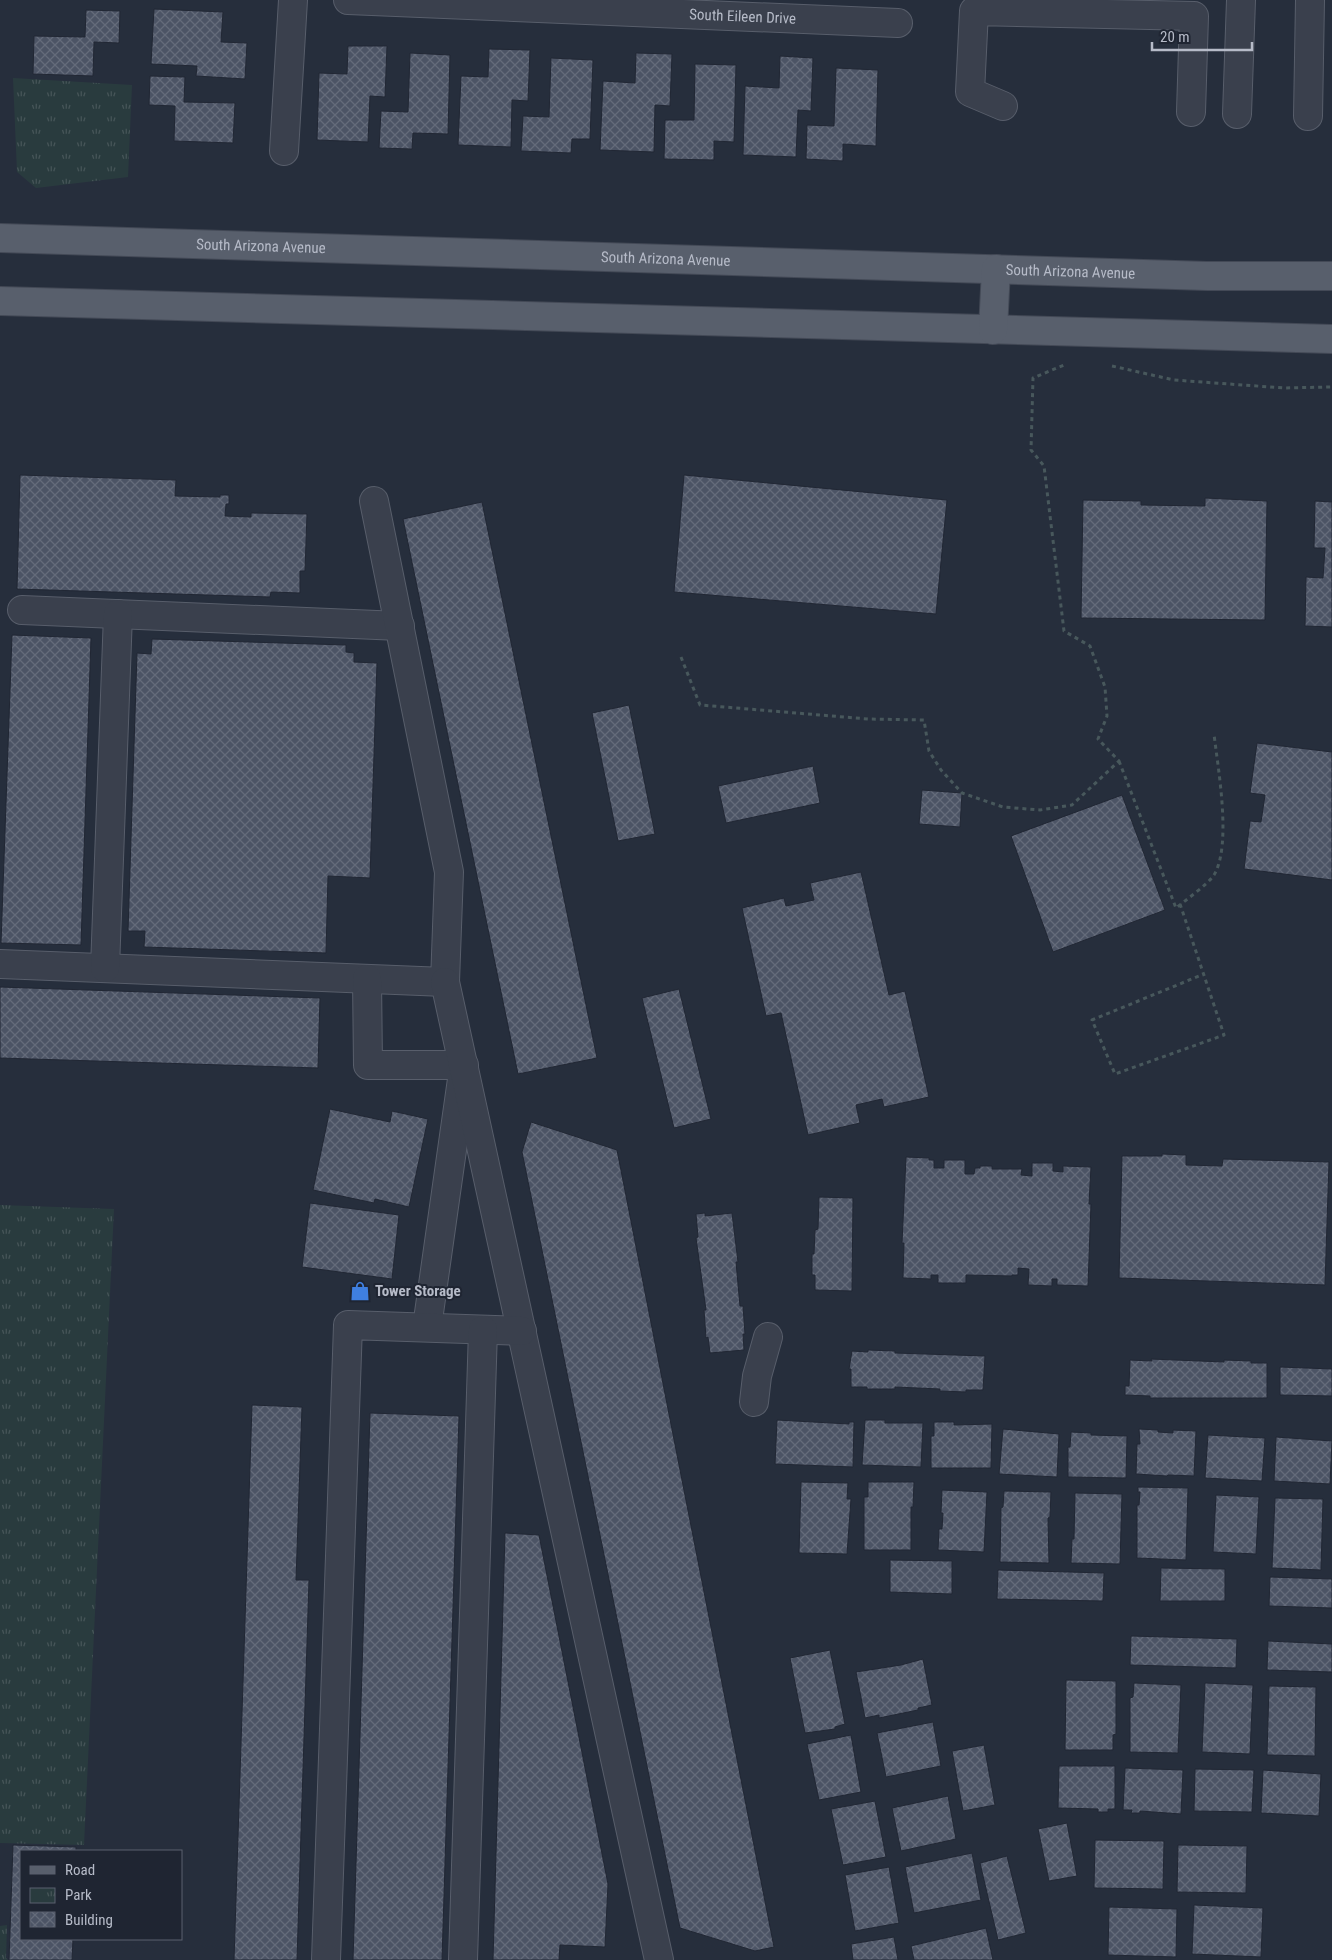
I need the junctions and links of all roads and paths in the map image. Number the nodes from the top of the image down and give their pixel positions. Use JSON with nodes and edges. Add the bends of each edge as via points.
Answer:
{"nodes":[{"id":1,"x":293,"y":0,"type":"edge"},
{"id":2,"x":348,"y":0,"type":"edge"},
{"id":3,"x":1241,"y":0,"type":"edge"},
{"id":4,"x":1310,"y":0,"type":"edge"},
{"id":5,"x":714,"y":7,"type":"edge"},
{"id":6,"x":898,"y":23,"type":"dead end"},
{"id":7,"x":1003,"y":106,"type":"dead end"},
{"id":8,"x":1191,"y":112,"type":"dead end"},
{"id":9,"x":1237,"y":114,"type":"dead end"},
{"id":10,"x":1308,"y":116,"type":"dead end"},
{"id":11,"x":284,"y":151,"type":"dead end"},
{"id":12,"x":0,"y":238,"type":"edge"},
{"id":13,"x":996,"y":269,"type":"junction"},
{"id":14,"x":1332,"y":276,"type":"edge"},
{"id":15,"x":0,"y":301,"type":"edge"},
{"id":16,"x":994,"y":330,"type":"junction"},
{"id":17,"x":1332,"y":339,"type":"edge"},
{"id":18,"x":1070,"y":364,"type":"dead end"},
{"id":19,"x":1107,"y":364,"type":"dead end"},
{"id":20,"x":1332,"y":387,"type":"edge"},
{"id":21,"x":374,"y":501,"type":"dead end"},
{"id":22,"x":22,"y":610,"type":"dead end"},
{"id":23,"x":118,"y":614,"type":"junction"},
{"id":24,"x":400,"y":626,"type":"junction"},
{"id":25,"x":681,"y":657,"type":"dead end"},
{"id":26,"x":1214,"y":734,"type":"dead end"},
{"id":27,"x":1118,"y":761,"type":"junction"},
{"id":28,"x":1180,"y":904,"type":"junction"},
{"id":29,"x":0,"y":964,"type":"edge"},
{"id":30,"x":105,"y":968,"type":"junction"},
{"id":31,"x":1204,"y":974,"type":"junction"},
{"id":32,"x":367,"y":979,"type":"junction"},
{"id":33,"x":445,"y":982,"type":"junction"},
{"id":34,"x":464,"y":1065,"type":"junction"},
{"id":35,"x":427,"y":1327,"type":"junction"},
{"id":36,"x":482,"y":1330,"type":"junction"},
{"id":37,"x":522,"y":1331,"type":"junction"},
{"id":38,"x":768,"y":1336,"type":"dead end"},
{"id":39,"x":754,"y":1402,"type":"dead end"},
{"id":40,"x":326,"y":1960,"type":"edge"},
{"id":41,"x":463,"y":1960,"type":"edge"},
{"id":42,"x":658,"y":1960,"type":"edge"}],
"edges":[{"from":1,"to":11,"type":"street"},
{"from":2,"to":5,"type":"street","name":"South Eileen Drive"},
{"from":3,"to":9,"type":"street"},
{"from":4,"to":10,"type":"street"},
{"from":5,"to":6,"type":"street","name":"South Eileen Drive"},
{"from":7,"to":8,"type":"street","via":[[970,92],[974,11],[1194,16]]},
{"from":12,"to":13,"type":"main road","name":"South Arizona Avenue"},
{"from":13,"to":14,"type":"main road","name":"South Arizona Avenue","via":[[1207,276]]},
{"from":13,"to":16,"type":"main road"},
{"from":15,"to":16,"type":"main road"},
{"from":16,"to":17,"type":"main road"},
{"from":18,"to":27,"type":"path","via":[[1033,378],[1031,450],[1044,466],[1064,631],[1090,646],[1105,687],[1107,716],[1098,739]]},
{"from":19,"to":20,"type":"path","via":[[1174,380],[1284,388]]},
{"from":21,"to":24,"type":"street"},
{"from":22,"to":23,"type":"street"},
{"from":23,"to":24,"type":"street"},
{"from":23,"to":30,"type":"street"},
{"from":24,"to":33,"type":"street","via":[[449,872]]},
{"from":25,"to":27,"type":"path","via":[[700,705],[868,719],[924,720],[929,751],[941,770],[962,792],[1003,807],[1040,810],[1072,805]]},
{"from":26,"to":28,"type":"path","via":[[1223,824],[1222,854],[1213,876]]},
{"from":27,"to":28,"type":"path","via":[[1176,908]]},
{"from":28,"to":31,"type":"path"},
{"from":29,"to":30,"type":"street"},
{"from":30,"to":32,"type":"street"},
{"from":31,"to":31,"type":"path","via":[[1224,1035],[1115,1074],[1092,1020]]},
{"from":32,"to":33,"type":"street"},
{"from":32,"to":34,"type":"street","via":[[368,1065]]},
{"from":33,"to":34,"type":"street"},
{"from":34,"to":35,"type":"street"},
{"from":34,"to":37,"type":"street"},
{"from":35,"to":36,"type":"street"},
{"from":35,"to":40,"type":"street","via":[[348,1325]]},
{"from":36,"to":37,"type":"street"},
{"from":36,"to":41,"type":"street"},
{"from":37,"to":42,"type":"street"},
{"from":38,"to":39,"type":"street"}]}
